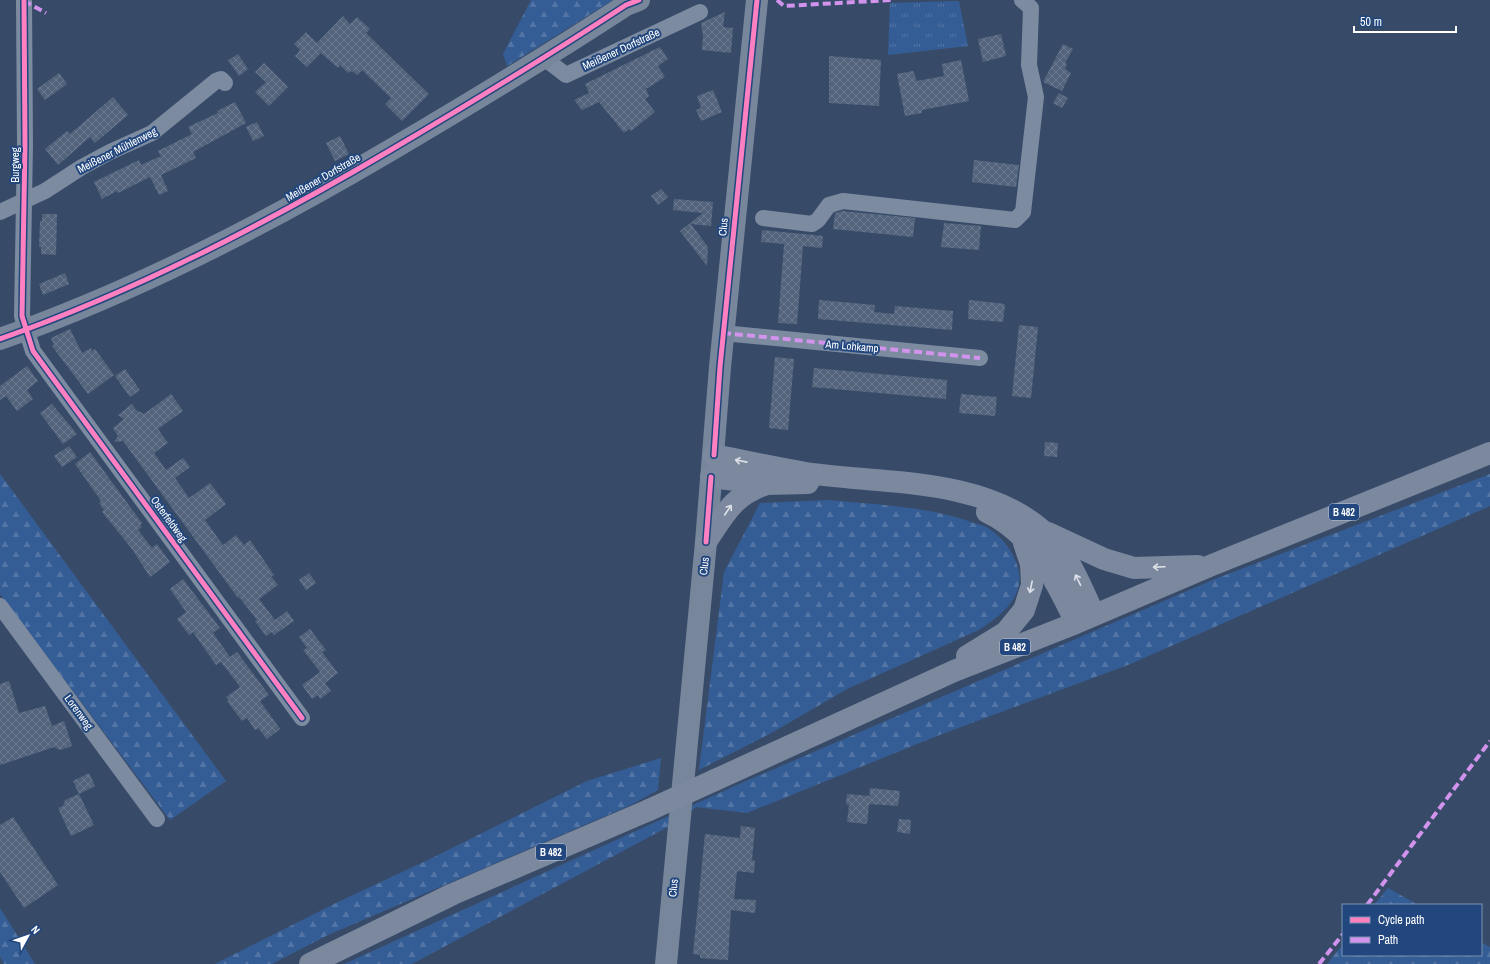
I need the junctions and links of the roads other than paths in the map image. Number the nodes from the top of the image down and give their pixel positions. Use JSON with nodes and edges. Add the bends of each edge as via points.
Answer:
{"nodes":[{"id":1,"x":24,"y":0,"type":"edge"},
{"id":2,"x":639,"y":0,"type":"edge"},
{"id":3,"x":757,"y":0,"type":"edge"},
{"id":4,"x":1026,"y":4,"type":"edge"},
{"id":5,"x":700,"y":12,"type":"dead end"},
{"id":6,"x":544,"y":58,"type":"junction"},
{"id":7,"x":225,"y":83,"type":"dead end"},
{"id":8,"x":24,"y":201,"type":"junction"},
{"id":9,"x":0,"y":212,"type":"edge"},
{"id":10,"x":763,"y":218,"type":"dead end"},
{"id":11,"x":26,"y":329,"type":"junction"},
{"id":12,"x":723,"y":333,"type":"junction"},
{"id":13,"x":0,"y":338,"type":"edge"},
{"id":14,"x":980,"y":358,"type":"dead end"},
{"id":15,"x":1490,"y":453,"type":"edge"},
{"id":16,"x":714,"y":455,"type":"junction"},
{"id":17,"x":711,"y":477,"type":"junction"},
{"id":18,"x":767,"y":484,"type":"junction"},
{"id":19,"x":1045,"y":532,"type":"junction"},
{"id":20,"x":1022,"y":536,"type":"junction"},
{"id":21,"x":706,"y":542,"type":"junction"},
{"id":22,"x":1212,"y":565,"type":"junction"},
{"id":23,"x":0,"y":606,"type":"edge"},
{"id":24,"x":1085,"y":619,"type":"junction"},
{"id":25,"x":954,"y":671,"type":"junction"},
{"id":26,"x":302,"y":718,"type":"dead end"},
{"id":27,"x":157,"y":819,"type":"dead end"},
{"id":28,"x":310,"y":964,"type":"edge"},
{"id":29,"x":666,"y":964,"type":"edge"}],
"edges":[{"from":1,"to":8,"type":"street","name":"Burgweg"},
{"from":2,"to":6,"type":"main road","name":"Meißener Dorfstraße","via":[[626,5]]},
{"from":3,"to":12,"type":"main road","name":"Clus"},
{"from":4,"to":10,"type":"street","via":[[1029,65],[1036,97],[1023,212],[1015,220],[843,201],[829,205],[812,224]]},
{"from":5,"to":6,"type":"street","name":"Meißener Dorfstraße","via":[[566,75]]},
{"from":6,"to":11,"type":"main road","name":"Meißener Dorfstraße","via":[[299,204],[156,275],[92,304]]},
{"from":7,"to":8,"type":"street","name":"Meißener Mühlenweg","via":[[222,79],[216,81],[152,133],[110,152]]},
{"from":8,"to":9,"type":"street","name":"Meißener Mühlenweg"},
{"from":8,"to":11,"type":"street","name":"Burgweg","via":[[22,316]]},
{"from":11,"to":13,"type":"main road","name":"Meißener Dorfstraße"},
{"from":11,"to":26,"type":"street","name":"Osterfeldweg","via":[[33,351]]},
{"from":12,"to":14,"type":"street","name":"Am Lohkamp"},
{"from":12,"to":16,"type":"main road","name":"Clus"},
{"from":15,"to":22,"type":"main road","number":"B 482"},
{"from":16,"to":17,"type":"main road","name":"Clus"},
{"from":19,"to":16,"type":"main road","one_way":true,"via":[[1031,521],[997,504],[969,494],[942,488],[806,473]]},
{"from":17,"to":18,"type":"main road"},
{"from":17,"to":21,"type":"main road","name":"Clus"},
{"from":18,"to":20,"type":"main road","via":[[807,483],[942,497],[971,504],[995,516]]},
{"from":21,"to":18,"type":"main road","one_way":true,"via":[[732,504],[753,488]]},
{"from":22,"to":19,"type":"main road","one_way":true,"via":[[1134,568],[1104,559]]},
{"from":24,"to":19,"type":"main road","one_way":true,"via":[[1076,576]]},
{"from":20,"to":24,"type":"main road"},
{"from":20,"to":25,"type":"main road","one_way":true,"via":[[1031,564],[1032,585],[1024,610],[1006,632],[969,654]]},
{"from":21,"to":29,"type":"main road","name":"Clus"},
{"from":22,"to":24,"type":"main road","number":"B 482"},
{"from":23,"to":27,"type":"street","name":"Lorenweg"},
{"from":24,"to":25,"type":"main road","number":"B 482"},
{"from":25,"to":28,"type":"main road","number":"B 482","bridge":true,"via":[[649,810],[453,894]]}]}
